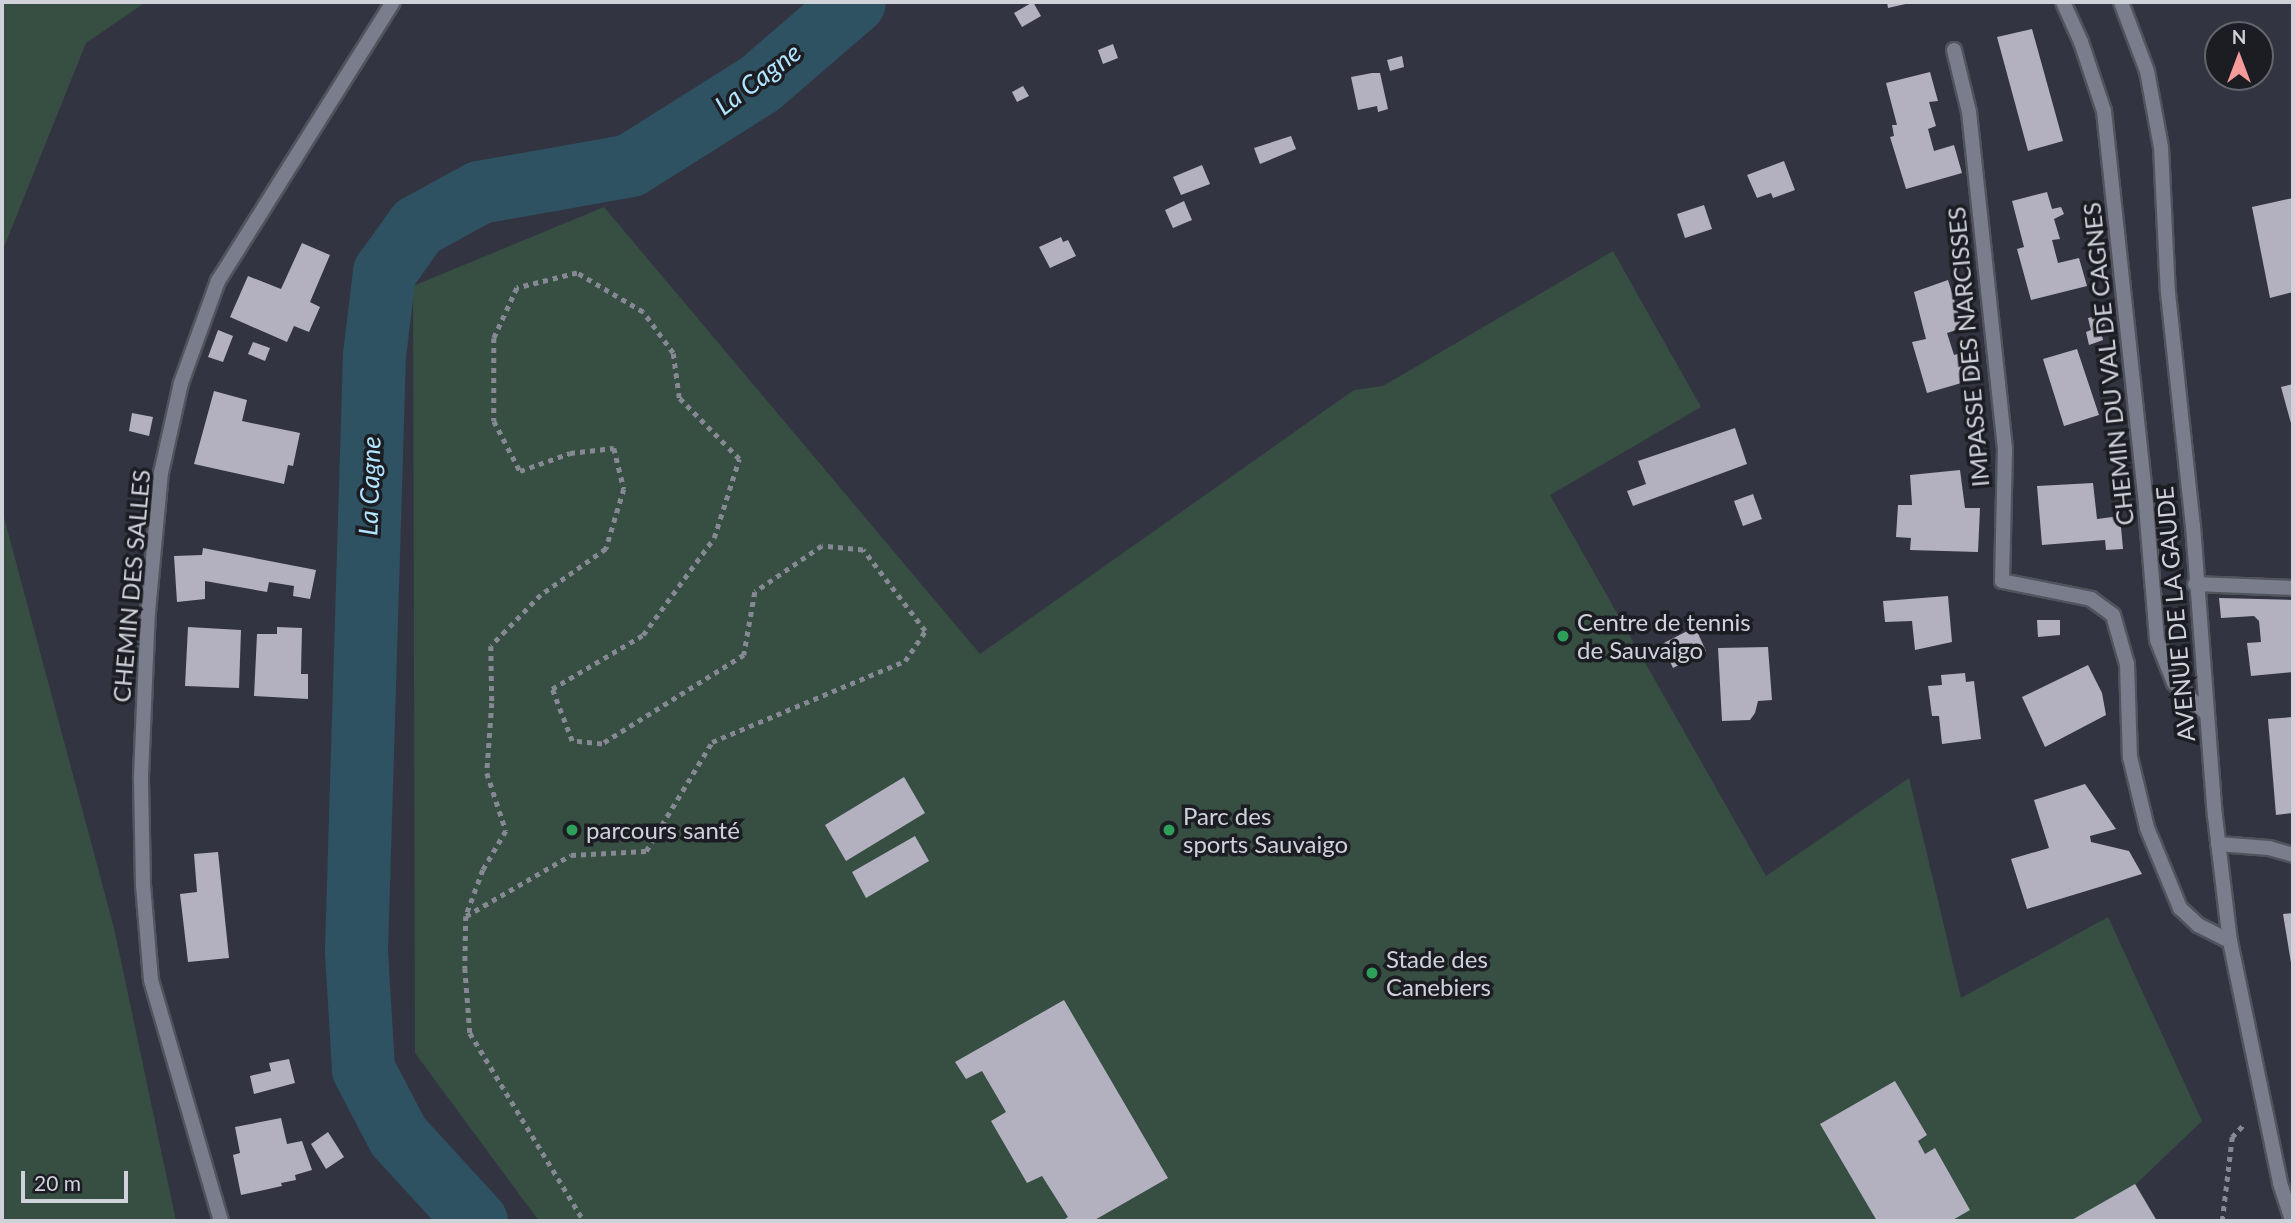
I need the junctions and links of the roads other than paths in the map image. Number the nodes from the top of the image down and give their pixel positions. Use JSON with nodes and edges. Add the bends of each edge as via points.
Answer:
{"nodes":[{"id":1,"x":393,"y":2,"type":"edge"},
{"id":2,"x":2063,"y":2,"type":"edge"},
{"id":3,"x":2121,"y":2,"type":"edge"},
{"id":4,"x":1954,"y":50,"type":"dead end"},
{"id":5,"x":2195,"y":583,"type":"junction"},
{"id":6,"x":2293,"y":588,"type":"edge"},
{"id":7,"x":2206,"y":713,"type":"junction"},
{"id":8,"x":2218,"y":844,"type":"junction"},
{"id":9,"x":2293,"y":855,"type":"edge"},
{"id":10,"x":2230,"y":942,"type":"junction"},
{"id":11,"x":221,"y":1221,"type":"edge"},
{"id":12,"x":2292,"y":1221,"type":"edge"}],
"edges":[{"from":1,"to":11,"type":"street","name":"CHEMIN DES SALLES","via":[[218,281],[181,383],[161,473],[148,612],[141,776],[144,899],[151,980]]},
{"from":2,"to":7,"type":"street","name":"CHEMIN DU VAL DE CAGNES","via":[[2104,111],[2157,640],[2174,682]]},
{"from":3,"to":5,"type":"street","name":"AVENUE DE LA GAUDE","via":[[2147,71],[2161,147],[2168,293]]},
{"from":4,"to":10,"type":"street","name":"IMPASSE DES NARCISSES","via":[[1969,112],[2004,437],[2002,581],[2091,599],[2113,615],[2127,664],[2130,757],[2147,828],[2179,908],[2198,925]]},
{"from":5,"to":6,"type":"street"},
{"from":5,"to":7,"type":"street","name":"AVENUE DE LA GAUDE"},
{"from":7,"to":8,"type":"street","name":"AVENUE DE LA GAUDE"},
{"from":8,"to":9,"type":"street"},
{"from":8,"to":10,"type":"street","name":"AVENUE DE LA GAUDE"},
{"from":10,"to":12,"type":"street","name":"AVENUE DE LA GAUDE"}]}
